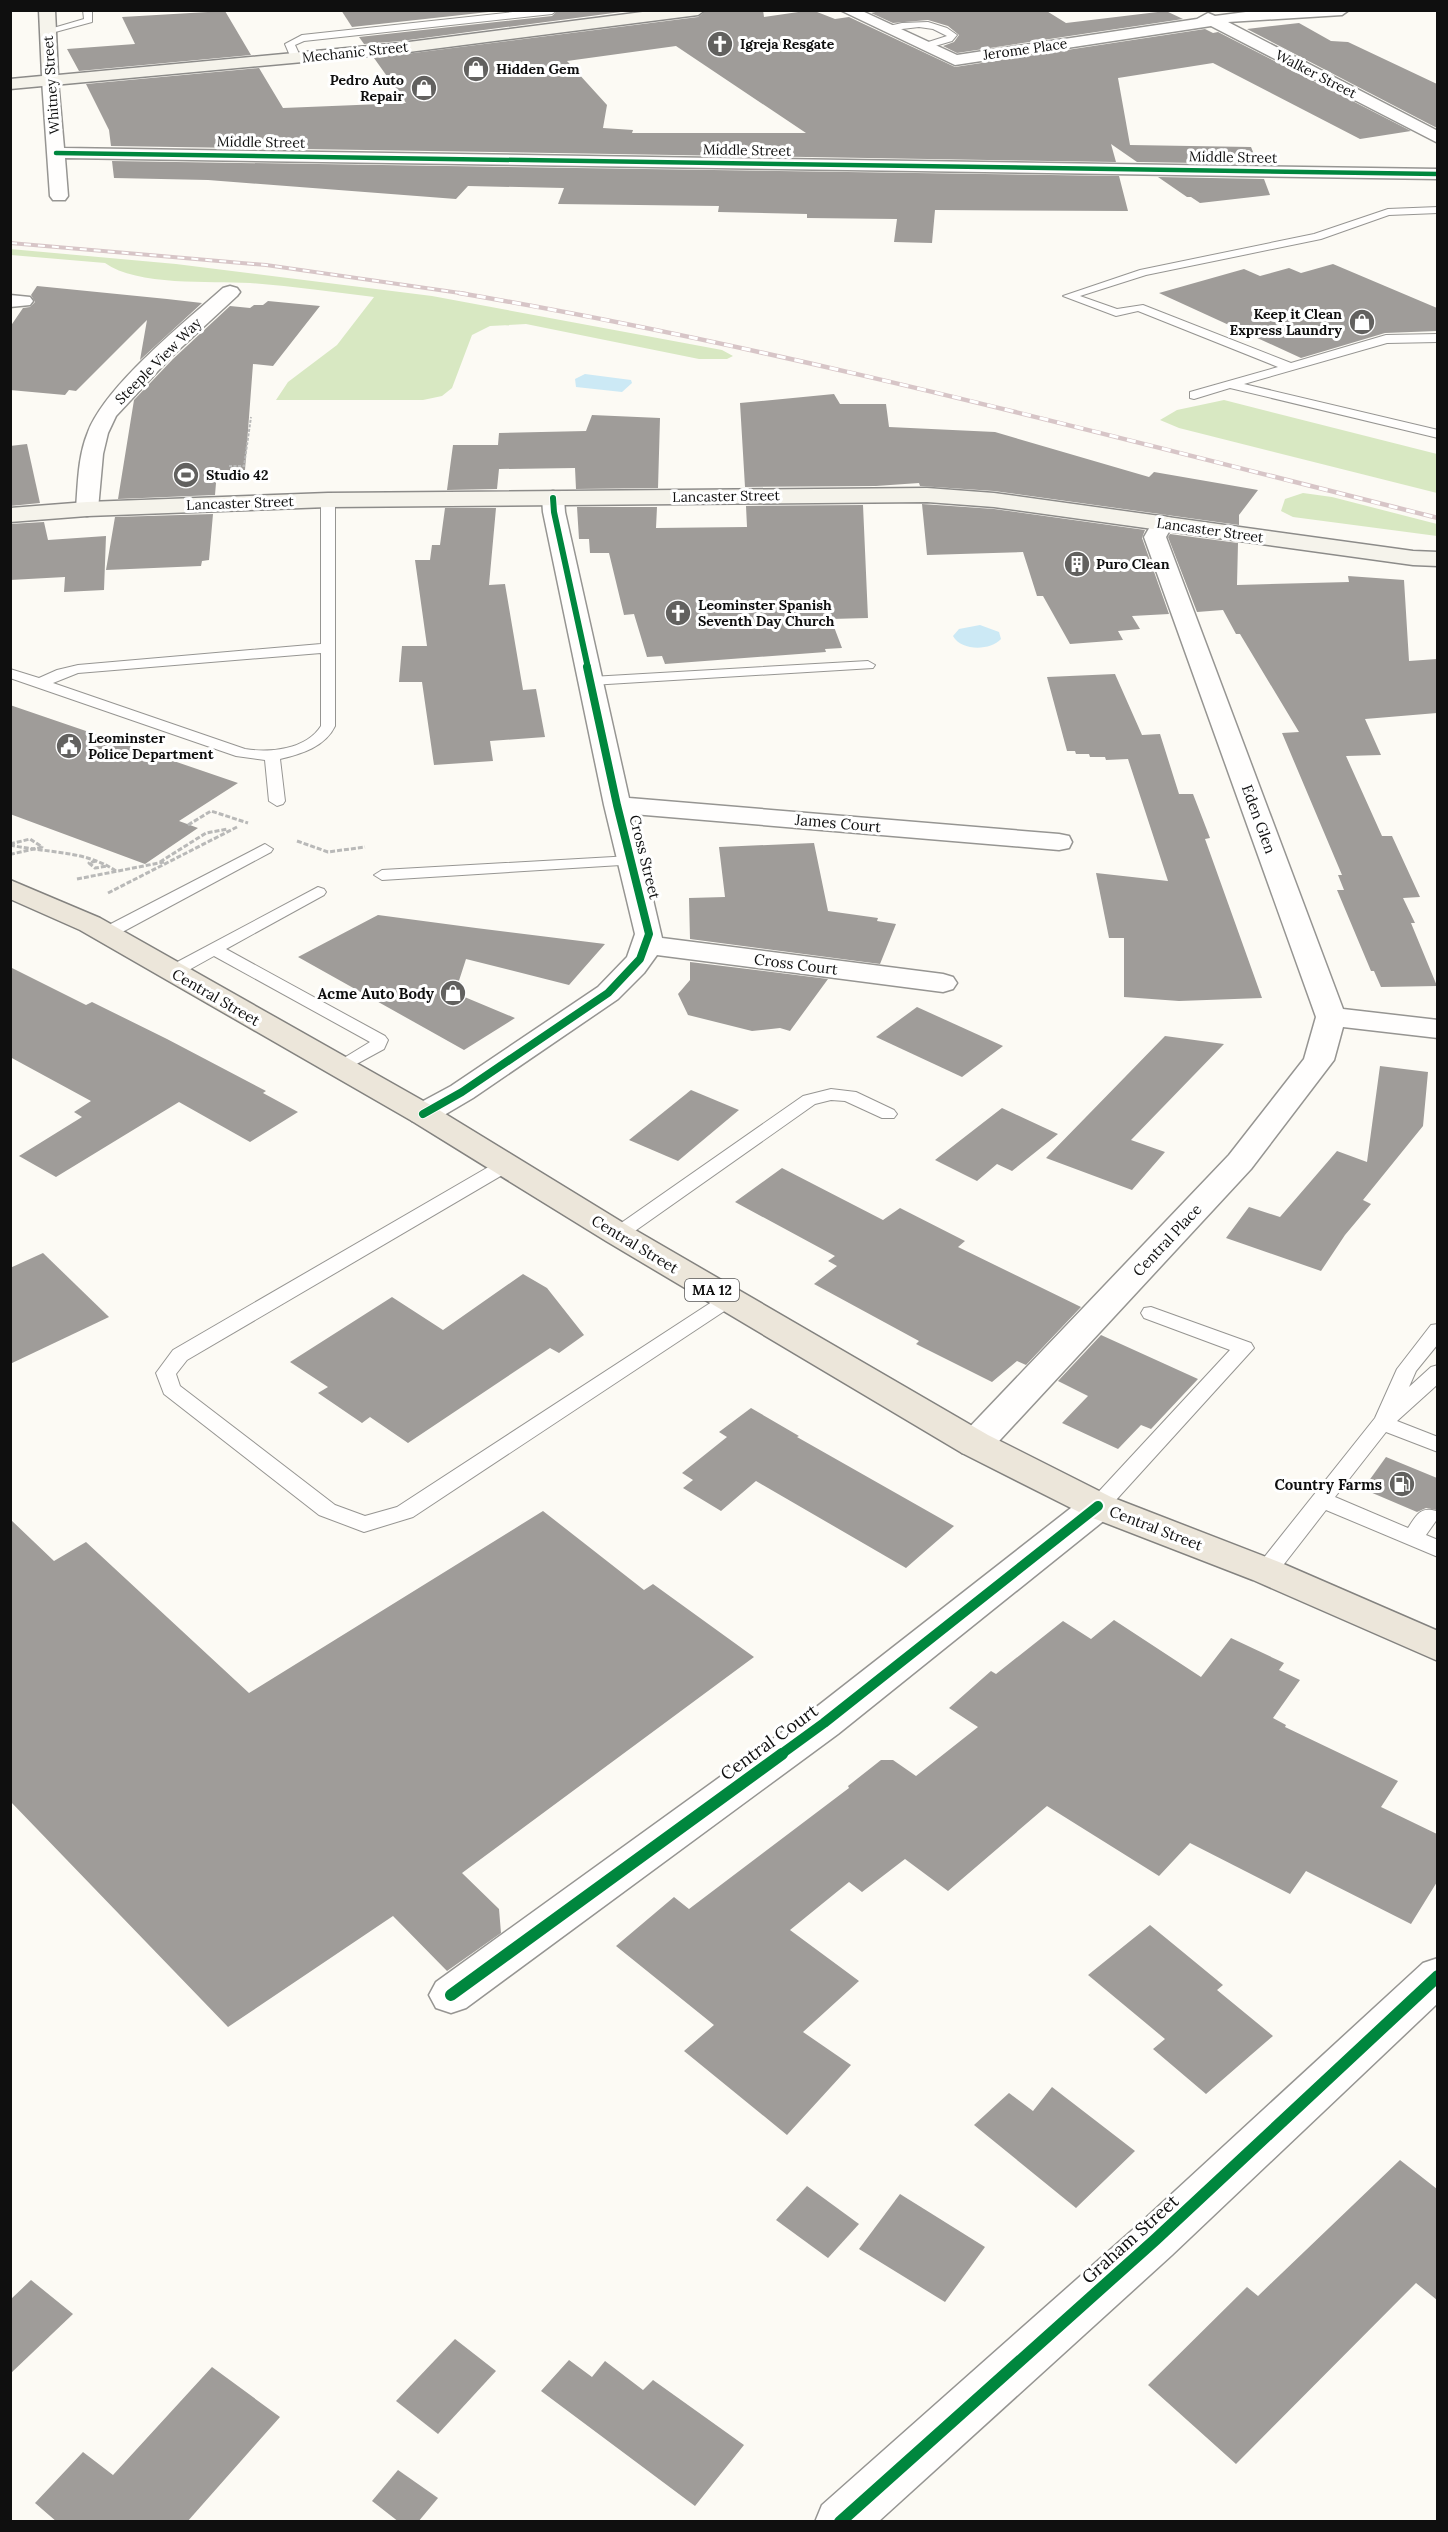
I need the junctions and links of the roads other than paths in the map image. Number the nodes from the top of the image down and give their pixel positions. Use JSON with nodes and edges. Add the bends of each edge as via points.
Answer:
{"nodes":[{"id":1,"x":47,"y":10,"type":"edge"},
{"id":2,"x":87,"y":10,"type":"edge"},
{"id":3,"x":847,"y":10,"type":"edge"},
{"id":4,"x":1195,"y":10,"type":"edge"},
{"id":5,"x":1341,"y":10,"type":"edge"},
{"id":6,"x":552,"y":11,"type":"edge"},
{"id":7,"x":696,"y":11,"type":"edge"},
{"id":8,"x":1212,"y":21,"type":"junction"},
{"id":9,"x":458,"y":22,"type":"junction"},
{"id":10,"x":885,"y":28,"type":"junction"},
{"id":11,"x":48,"y":31,"type":"junction"},
{"id":12,"x":479,"y":39,"type":"junction"},
{"id":13,"x":926,"y":46,"type":"junction"},
{"id":14,"x":296,"y":58,"type":"junction"},
{"id":15,"x":50,"y":80,"type":"junction"},
{"id":16,"x":10,"y":84,"type":"edge"},
{"id":17,"x":1437,"y":138,"type":"edge"},
{"id":18,"x":56,"y":153,"type":"junction"},
{"id":19,"x":1437,"y":174,"type":"edge"},
{"id":20,"x":58,"y":196,"type":"dead end"},
{"id":21,"x":1437,"y":210,"type":"edge"},
{"id":22,"x":230,"y":292,"type":"dead end"},
{"id":23,"x":1437,"y":338,"type":"edge"},
{"id":24,"x":1290,"y":367,"type":"junction"},
{"id":25,"x":1229,"y":385,"type":"junction"},
{"id":26,"x":1194,"y":395,"type":"dead end"},
{"id":27,"x":1437,"y":434,"type":"edge"},
{"id":28,"x":553,"y":498,"type":"junction"},
{"id":29,"x":328,"y":500,"type":"junction"},
{"id":30,"x":87,"y":509,"type":"junction"},
{"id":31,"x":10,"y":515,"type":"edge"},
{"id":32,"x":1163,"y":523,"type":"junction"},
{"id":33,"x":1437,"y":559,"type":"edge"},
{"id":34,"x":328,"y":648,"type":"junction"},
{"id":35,"x":868,"y":665,"type":"dead end"},
{"id":36,"x":10,"y":673,"type":"edge"},
{"id":37,"x":591,"y":681,"type":"junction"},
{"id":38,"x":41,"y":683,"type":"junction"},
{"id":39,"x":272,"y":756,"type":"junction"},
{"id":40,"x":277,"y":801,"type":"dead end"},
{"id":41,"x":617,"y":804,"type":"junction"},
{"id":42,"x":1059,"y":842,"type":"dead end"},
{"id":43,"x":266,"y":849,"type":"dead end"},
{"id":44,"x":631,"y":861,"type":"junction"},
{"id":45,"x":382,"y":875,"type":"dead end"},
{"id":46,"x":10,"y":888,"type":"edge"},
{"id":47,"x":318,"y":892,"type":"dead end"},
{"id":48,"x":107,"y":933,"type":"junction"},
{"id":49,"x":648,"y":945,"type":"junction"},
{"id":50,"x":214,"y":949,"type":"junction"},
{"id":51,"x":172,"y":972,"type":"junction"},
{"id":52,"x":943,"y":983,"type":"dead end"},
{"id":53,"x":1332,"y":1017,"type":"junction"},
{"id":54,"x":1437,"y":1029,"type":"edge"},
{"id":55,"x":340,"y":1068,"type":"junction"},
{"id":56,"x":423,"y":1114,"type":"junction"},
{"id":57,"x":888,"y":1114,"type":"dead end"},
{"id":58,"x":504,"y":1166,"type":"junction"},
{"id":59,"x":618,"y":1234,"type":"junction"},
{"id":60,"x":728,"y":1299,"type":"junction"},
{"id":61,"x":1151,"y":1313,"type":"dead end"},
{"id":62,"x":1437,"y":1330,"type":"edge"},
{"id":63,"x":1437,"y":1372,"type":"edge"},
{"id":64,"x":1382,"y":1423,"type":"junction"},
{"id":65,"x":975,"y":1444,"type":"junction"},
{"id":66,"x":1437,"y":1445,"type":"edge"},
{"id":67,"x":1322,"y":1500,"type":"junction"},
{"id":68,"x":1098,"y":1506,"type":"junction"},
{"id":69,"x":1428,"y":1516,"type":"dead end"},
{"id":70,"x":1412,"y":1538,"type":"junction"},
{"id":71,"x":1437,"y":1549,"type":"edge"},
{"id":72,"x":1266,"y":1571,"type":"junction"},
{"id":73,"x":1437,"y":1647,"type":"edge"},
{"id":74,"x":1437,"y":1976,"type":"edge"},
{"id":75,"x":451,"y":1995,"type":"dead end"},
{"id":76,"x":840,"y":2522,"type":"edge"}],
"edges":[{"from":1,"to":11,"type":"main road","name":"Whitney Street"},
{"from":2,"to":11,"type":"lane","via":[[89,20]]},
{"from":3,"to":10,"type":"street","name":"Jerome Place"},
{"from":4,"to":8,"type":"street","name":"Walker Street"},
{"from":5,"to":8,"type":"street","name":"Jerome Place"},
{"from":6,"to":9,"type":"lane"},
{"from":7,"to":12,"type":"main road","name":"Mechanic Street"},
{"from":8,"to":13,"type":"street","name":"Jerome Place","via":[[954,60]]},
{"from":8,"to":17,"type":"street","name":"Walker Street"},
{"from":9,"to":12,"type":"lane"},
{"from":9,"to":14,"type":"lane","via":[[302,38],[290,44]]},
{"from":10,"to":13,"type":"street","name":"Jerome Place"},
{"from":10,"to":13,"type":"lane","via":[[919,24],[952,35]]},
{"from":11,"to":15,"type":"main road","name":"Whitney Street"},
{"from":12,"to":14,"type":"main road","name":"Mechanic Street"},
{"from":14,"to":15,"type":"main road","name":"Mechanic Street"},
{"from":15,"to":16,"type":"main road","name":"Mechanic Street"},
{"from":15,"to":18,"type":"street","name":"Whitney Street"},
{"from":18,"to":19,"type":"street","name":"Middle Street"},
{"from":18,"to":20,"type":"street","name":"Whitney Street"},
{"from":21,"to":24,"type":"lane","via":[[1388,212],[1317,237],[1144,272],[1069,296],[1116,313],[1139,307]]},
{"from":22,"to":30,"type":"street","name":"Steeple View Way","via":[[170,346],[109,411],[93,447]]},
{"from":23,"to":24,"type":"lane","via":[[1386,339]]},
{"from":24,"to":25,"type":"lane"},
{"from":25,"to":26,"type":"lane"},
{"from":25,"to":27,"type":"lane"},
{"from":28,"to":29,"type":"main road","name":"Lancaster Street"},
{"from":28,"to":32,"type":"main road","name":"Lancaster Street","via":[[927,495]]},
{"from":28,"to":37,"type":"street","name":"Cross Street"},
{"from":29,"to":30,"type":"main road","name":"Lancaster Street"},
{"from":29,"to":34,"type":"lane"},
{"from":30,"to":31,"type":"main road","name":"Lancaster Street"},
{"from":32,"to":33,"type":"main road","name":"Lancaster Street"},
{"from":32,"to":53,"type":"street","name":"Eden Glen","via":[[1155,537]]},
{"from":34,"to":38,"type":"lane","via":[[78,669]]},
{"from":34,"to":39,"type":"lane","via":[[327,731],[305,745]]},
{"from":35,"to":37,"type":"lane"},
{"from":36,"to":38,"type":"lane"},
{"from":37,"to":41,"type":"street","name":"Cross Street"},
{"from":38,"to":39,"type":"lane","via":[[241,753]]},
{"from":39,"to":40,"type":"lane"},
{"from":41,"to":42,"type":"street","name":"James Court"},
{"from":41,"to":44,"type":"street","name":"Cross Street"},
{"from":43,"to":48,"type":"lane"},
{"from":44,"to":45,"type":"lane"},
{"from":44,"to":49,"type":"street","name":"Cross Street","via":[[649,934]]},
{"from":46,"to":48,"type":"main road","name":"Central Street","number":"MA 12"},
{"from":47,"to":50,"type":"lane"},
{"from":48,"to":51,"type":"main road","name":"Central Street","number":"MA 12"},
{"from":49,"to":52,"type":"street","name":"Cross Court"},
{"from":49,"to":56,"type":"street","via":[[628,974],[608,993]]},
{"from":50,"to":51,"type":"lane"},
{"from":50,"to":55,"type":"lane","via":[[379,1040],[378,1045]]},
{"from":51,"to":55,"type":"main road","name":"Central Street","number":"MA 12"},
{"from":53,"to":54,"type":"street"},
{"from":53,"to":65,"type":"street","name":"Central Place","via":[[1319,1060],[1240,1162]]},
{"from":55,"to":56,"type":"main road","name":"Central Street","number":"MA 12"},
{"from":56,"to":58,"type":"main road","name":"Central Street","number":"MA 12"},
{"from":57,"to":59,"type":"lane","via":[[848,1095],[826,1093],[809,1100]]},
{"from":58,"to":59,"type":"main road","name":"Central Street","number":"MA 12"},
{"from":58,"to":60,"type":"lane","via":[[180,1355],[166,1373],[171,1389],[327,1510],[364,1524],[405,1512]]},
{"from":59,"to":60,"type":"main road","name":"Central Street","number":"MA 12"},
{"from":60,"to":65,"type":"main road","name":"Central Street","number":"MA 12"},
{"from":61,"to":68,"type":"lane","via":[[1244,1348]]},
{"from":62,"to":64,"type":"lane","via":[[1407,1369]]},
{"from":63,"to":64,"type":"lane"},
{"from":64,"to":66,"type":"lane"},
{"from":64,"to":67,"type":"lane"},
{"from":65,"to":68,"type":"main road","name":"Central Street","number":"MA 12"},
{"from":67,"to":70,"type":"lane"},
{"from":67,"to":72,"type":"lane"},
{"from":68,"to":72,"type":"main road","name":"Central Street","number":"MA 12"},
{"from":68,"to":75,"type":"street","name":"Central Court","via":[[824,1723]]},
{"from":69,"to":70,"type":"lane"},
{"from":70,"to":71,"type":"lane"},
{"from":72,"to":73,"type":"main road","name":"Central Street","number":"MA 12"},
{"from":74,"to":76,"type":"street","name":"Graham Street","via":[[1155,2240]]}]}
